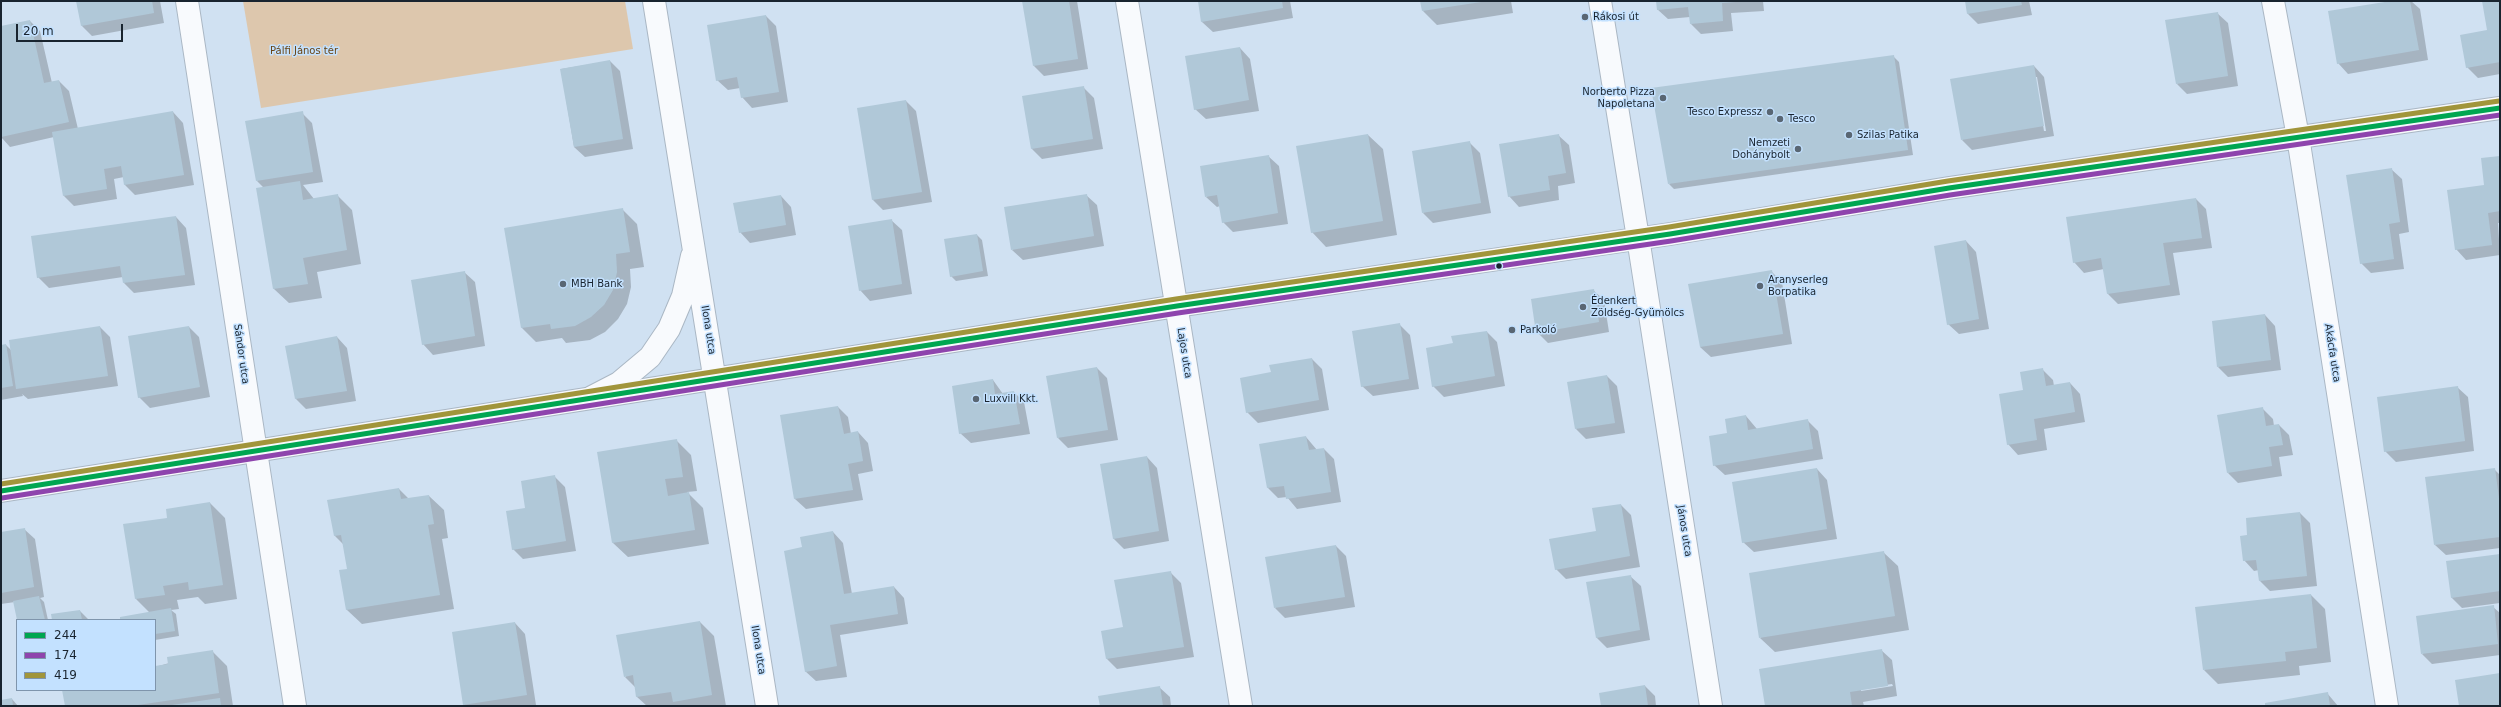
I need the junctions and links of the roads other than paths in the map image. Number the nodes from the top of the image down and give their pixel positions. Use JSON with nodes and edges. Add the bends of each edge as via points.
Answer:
{"nodes":[{"id":1,"x":187,"y":1,"type":"edge"},
{"id":2,"x":654,"y":1,"type":"edge"},
{"id":3,"x":1127,"y":1,"type":"edge"},
{"id":4,"x":1600,"y":1,"type":"edge"},
{"id":5,"x":2273,"y":1,"type":"edge"},
{"id":6,"x":2500,"y":108,"type":"edge"},
{"id":7,"x":2298,"y":137,"type":"junction"},
{"id":8,"x":1638,"y":238,"type":"junction"},
{"id":9,"x":694,"y":245,"type":"junction"},
{"id":10,"x":1177,"y":306,"type":"junction"},
{"id":11,"x":716,"y":379,"type":"junction"},
{"id":12,"x":587,"y":400,"type":"junction"},
{"id":13,"x":255,"y":451,"type":"junction"},
{"id":14,"x":1,"y":491,"type":"edge"},
{"id":15,"x":296,"y":706,"type":"edge"},
{"id":16,"x":767,"y":706,"type":"edge"},
{"id":17,"x":1241,"y":706,"type":"edge"},
{"id":18,"x":1711,"y":706,"type":"edge"},
{"id":19,"x":2388,"y":706,"type":"edge"}],
"edges":[{"from":1,"to":13,"type":"street","name":"Sándor utca","via":[[206,113]]},
{"from":2,"to":9,"type":"street","name":"Ilona utca"},
{"from":3,"to":10,"type":"street","name":"Lajos utca"},
{"from":4,"to":8,"type":"street","name":"János utca"},
{"from":5,"to":7,"type":"street","name":"Akácfa utca"},
{"from":6,"to":7,"type":"street"},
{"from":7,"to":8,"type":"street","via":[[1949,188]]},
{"from":7,"to":19,"type":"street","name":"Akácfa utca"},
{"from":8,"to":10,"type":"street"},
{"from":8,"to":18,"type":"street","name":"János utca"},
{"from":9,"to":11,"type":"street","name":"Ilona utca"},
{"from":9,"to":12,"type":"street","via":[[683,296],[669,329],[650,358],[619,383]]},
{"from":10,"to":11,"type":"street"},
{"from":10,"to":17,"type":"street","name":"Lajos utca"},
{"from":11,"to":12,"type":"street"},
{"from":11,"to":16,"type":"street","name":"Ilona utca"},
{"from":12,"to":13,"type":"street"},
{"from":13,"to":14,"type":"street"},
{"from":13,"to":15,"type":"street","name":"Sándor utca"}]}
